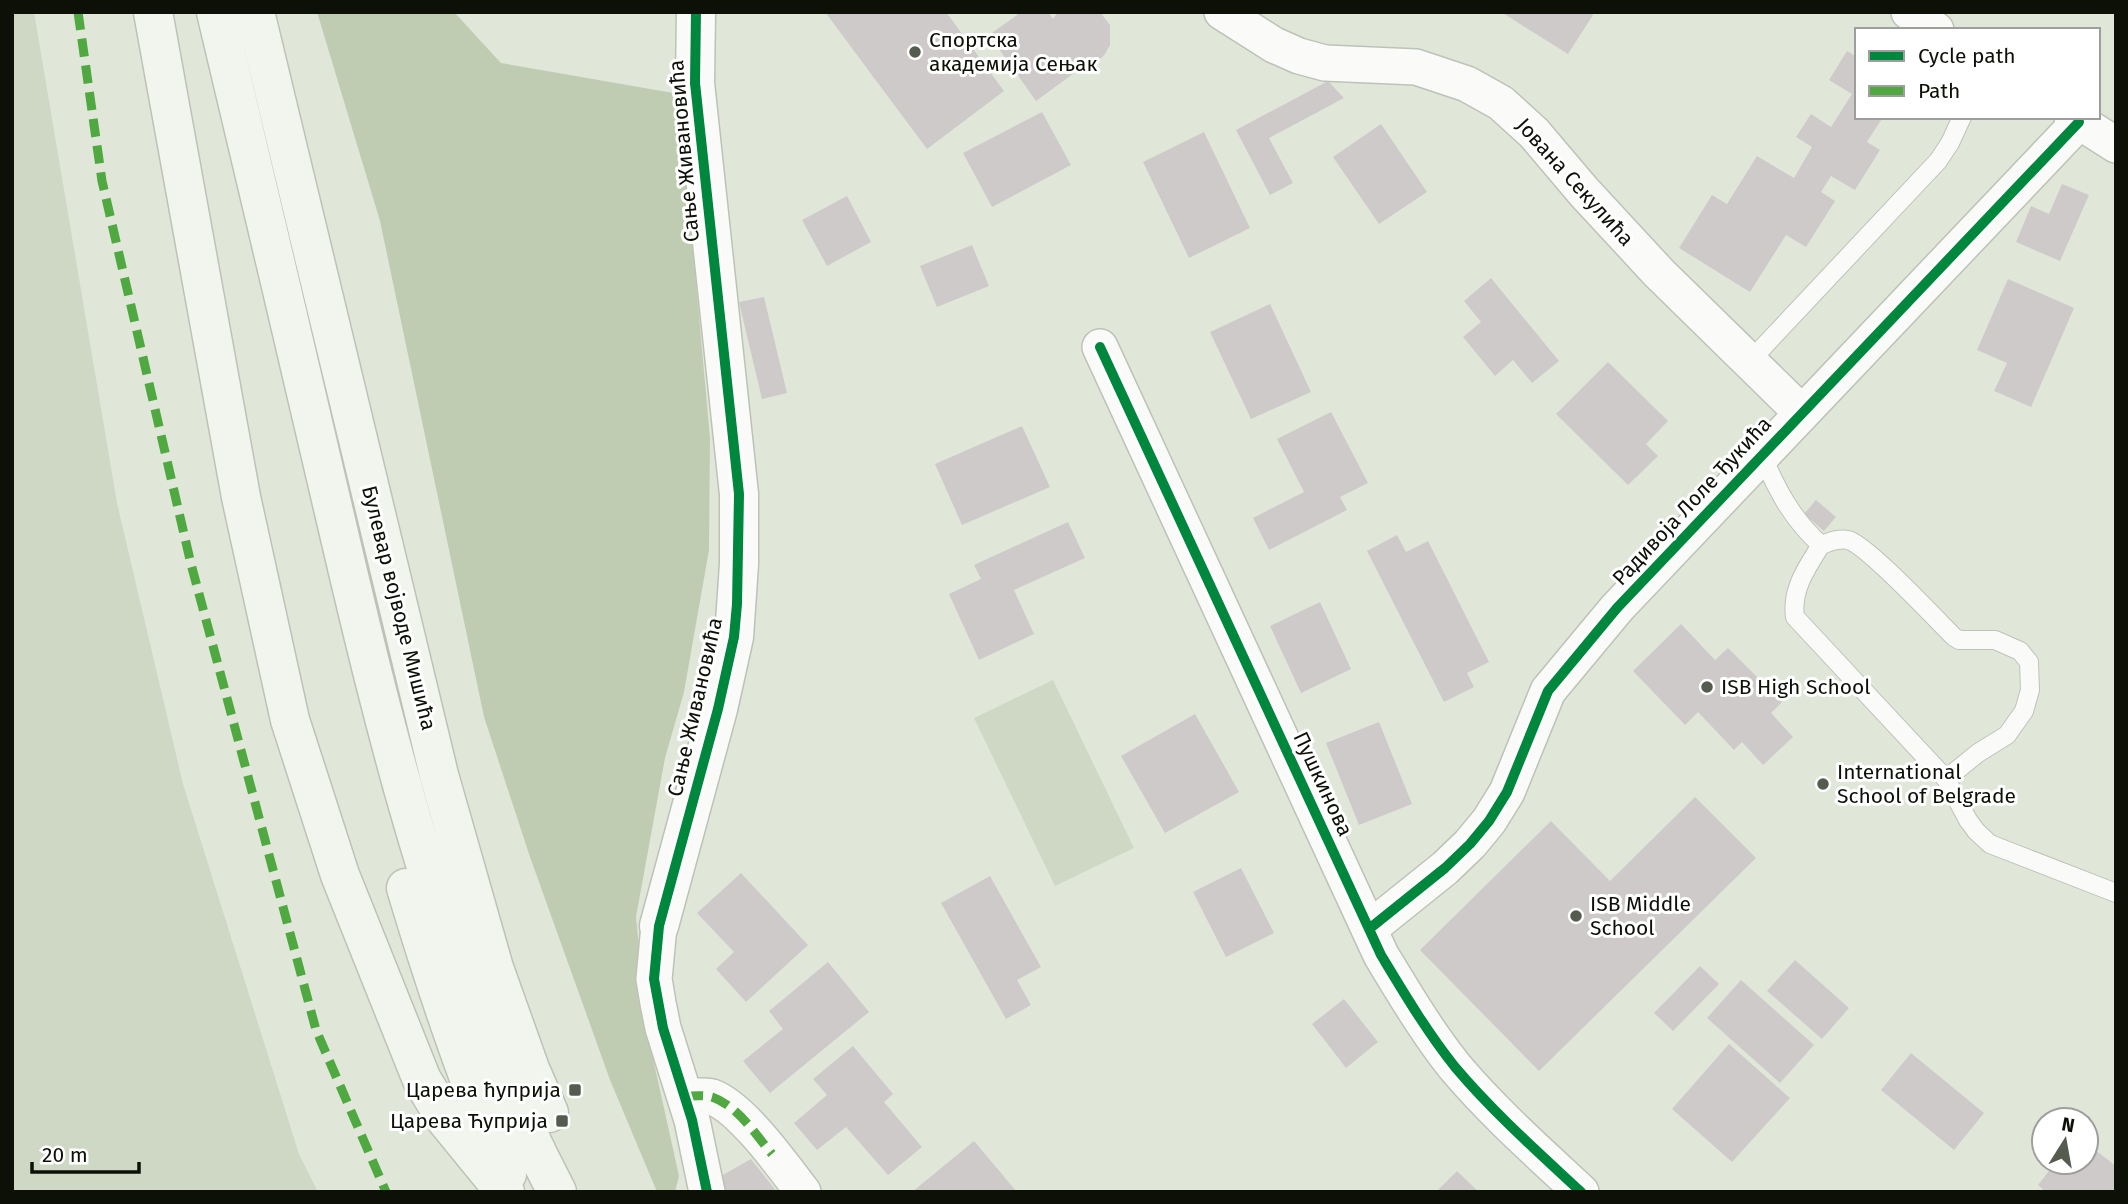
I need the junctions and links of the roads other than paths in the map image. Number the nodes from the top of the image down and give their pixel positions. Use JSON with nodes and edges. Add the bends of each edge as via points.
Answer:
{"nodes":[{"id":1,"x":153,"y":12,"type":"edge"},
{"id":2,"x":190,"y":12,"type":"edge"},
{"id":3,"x":216,"y":12,"type":"edge"},
{"id":4,"x":255,"y":12,"type":"edge"},
{"id":5,"x":696,"y":12,"type":"edge"},
{"id":6,"x":1222,"y":12,"type":"edge"},
{"id":7,"x":1909,"y":12,"type":"edge"},
{"id":8,"x":1933,"y":28,"type":"edge"},
{"id":9,"x":1961,"y":119,"type":"edge"},
{"id":10,"x":2076,"y":119,"type":"edge"},
{"id":11,"x":2116,"y":145,"type":"edge"},
{"id":12,"x":1100,"y":347,"type":"dead end"},
{"id":13,"x":1750,"y":361,"type":"junction"},
{"id":14,"x":1802,"y":413,"type":"junction"},
{"id":15,"x":1762,"y":455,"type":"junction"},
{"id":16,"x":1821,"y":545,"type":"junction"},
{"id":17,"x":1946,"y":779,"type":"junction"},
{"id":18,"x":2116,"y":893,"type":"edge"},
{"id":19,"x":659,"y":926,"type":"joint"},
{"id":20,"x":1369,"y":929,"type":"junction"},
{"id":21,"x":685,"y":1096,"type":"junction"},
{"id":22,"x":505,"y":1192,"type":"edge"},
{"id":23,"x":514,"y":1192,"type":"edge"},
{"id":24,"x":557,"y":1192,"type":"edge"},
{"id":25,"x":583,"y":1192,"type":"edge"},
{"id":26,"x":707,"y":1192,"type":"edge"},
{"id":27,"x":803,"y":1192,"type":"edge"},
{"id":28,"x":1581,"y":1192,"type":"edge"}],
"edges":[{"from":1,"to":22,"type":"main road","via":[[241,497],[290,720],[340,875],[422,1080],[447,1121]]},
{"from":2,"to":23,"type":"main road","via":[[389,830],[458,1052]]},
{"from":3,"to":24,"type":"main road","via":[[375,686],[430,884],[471,997]]},
{"from":4,"to":25,"type":"main road","name":"Булевар војводе Мишића","via":[[414,675],[471,888],[530,1069]]},
{"from":5,"to":19,"type":"street","name":"Сање Живановића","via":[[695,83],[739,494],[737,604],[718,709]]},
{"from":6,"to":13,"type":"street","name":"Јована Секулића","via":[[1299,56],[1325,62],[1416,67],[1467,84],[1501,103],[1534,133],[1659,273]]},
{"from":7,"to":8,"type":"street"},
{"from":9,"to":13,"type":"lane","via":[[1938,161]]},
{"from":10,"to":11,"type":"street"},
{"from":10,"to":14,"type":"street","name":"Радивоја Лоле Ђукића"},
{"from":12,"to":20,"type":"street","name":"Пушкинова"},
{"from":13,"to":14,"type":"street","name":"Јована Секулића"},
{"from":14,"to":15,"type":"street","name":"Радивоја Лоле Ђукића"},
{"from":15,"to":16,"type":"lane","via":[[1801,527]]},
{"from":15,"to":20,"type":"street","name":"Радивоја Лоле Ђукића","via":[[1562,672],[1541,706],[1502,802],[1470,845]]},
{"from":16,"to":17,"type":"lane","via":[[1796,593],[1795,617]]},
{"from":16,"to":17,"type":"lane","via":[[1838,540],[1854,543],[1954,637],[1995,640],[2020,651],[2029,662],[2030,690],[2024,711],[2007,735]]},
{"from":17,"to":18,"type":"lane","via":[[1968,820],[1990,844]]},
{"from":19,"to":21,"type":"street","name":"Сање Живановића","via":[[654,979],[663,1028]]},
{"from":20,"to":28,"type":"street","name":"Пушкинова","via":[[1415,1012],[1455,1067]]},
{"from":21,"to":26,"type":"street","name":"Сање Живановића"},
{"from":21,"to":27,"type":"street","via":[[710,1097],[725,1104]]}]}
